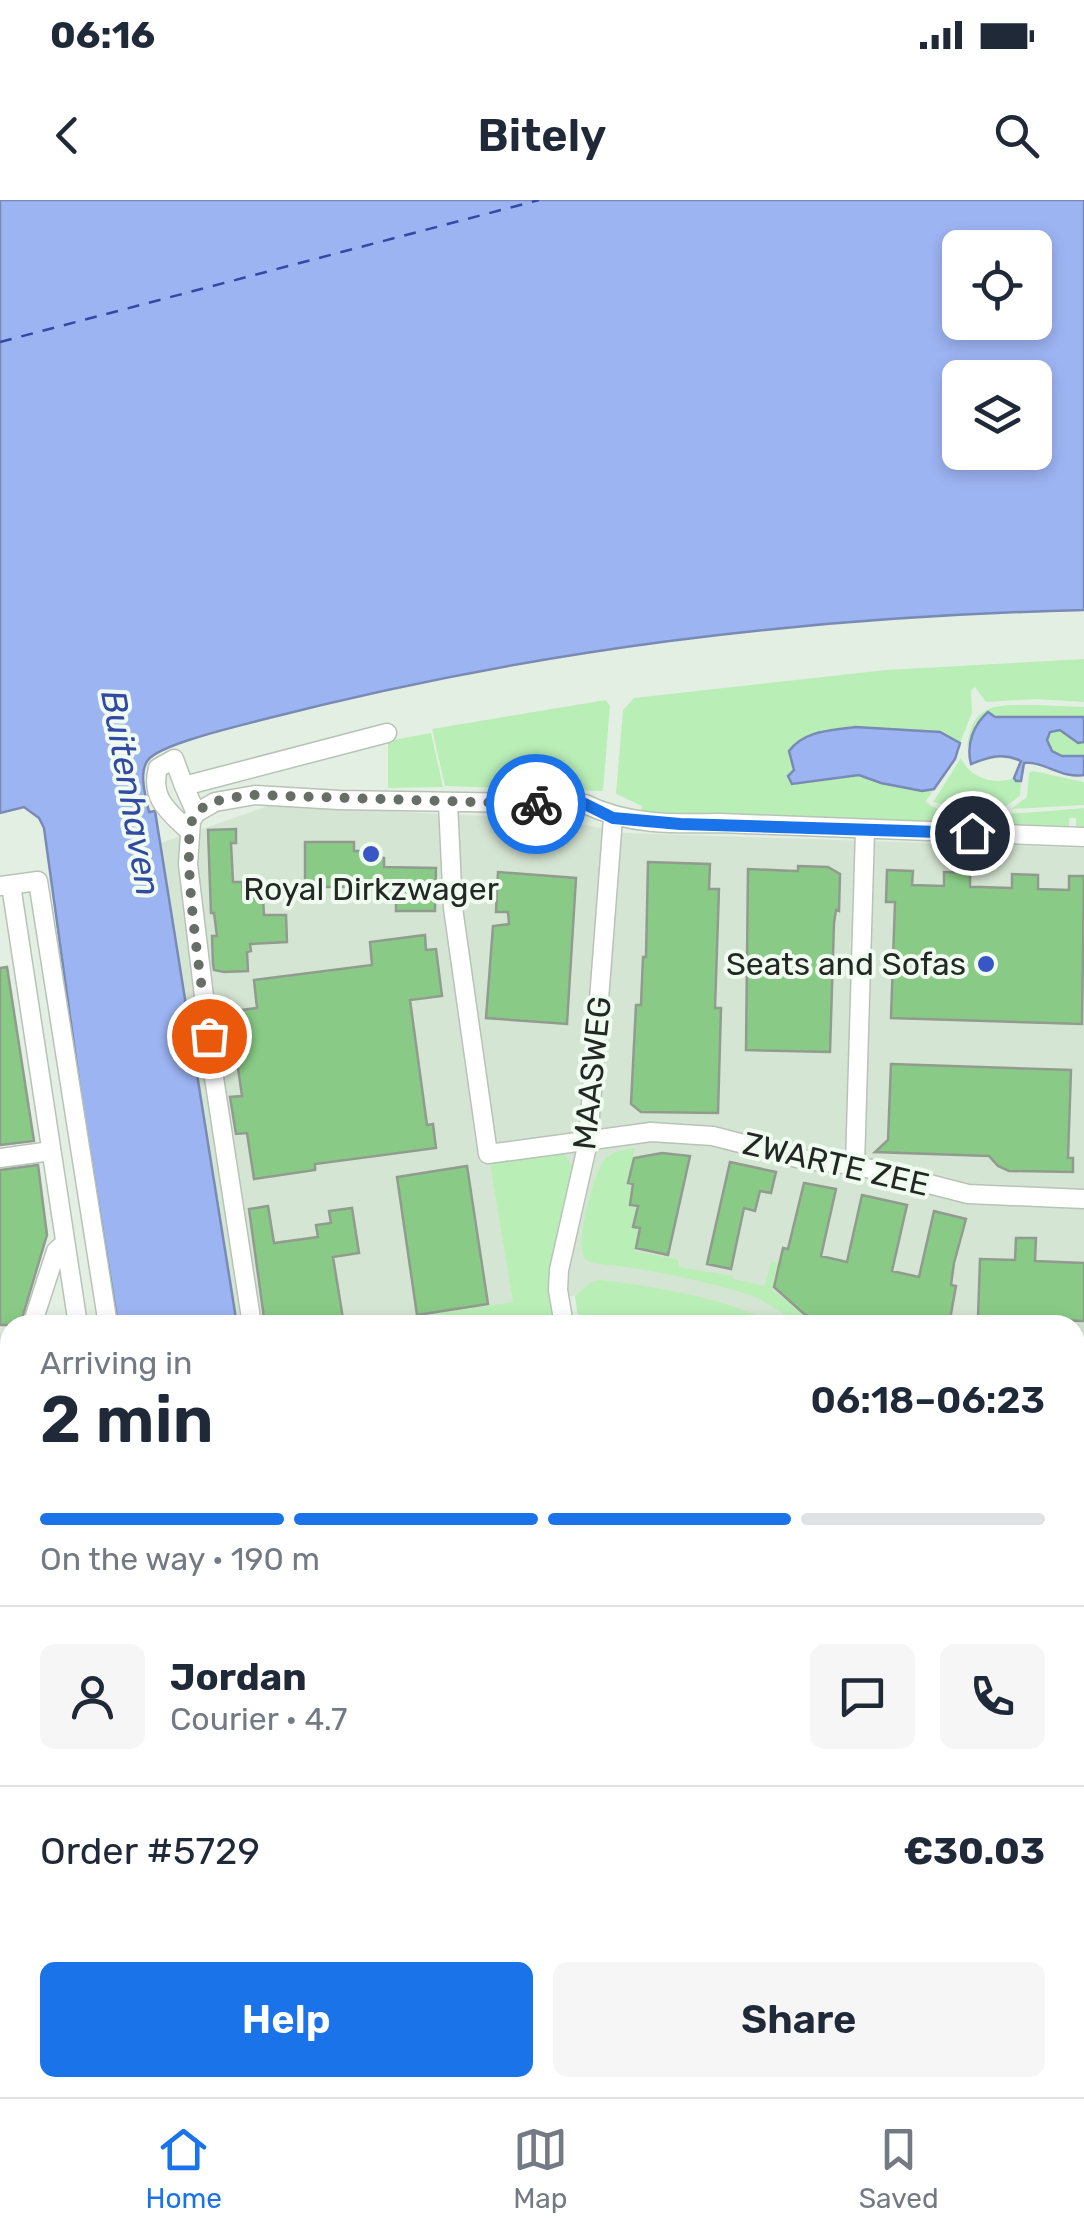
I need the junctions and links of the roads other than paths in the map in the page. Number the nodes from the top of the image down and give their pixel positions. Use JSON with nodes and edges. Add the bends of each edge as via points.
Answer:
{"nodes":[{"id":1,"x":387,"y":733,"type":"dead end"},
{"id":2,"x":184,"y":786,"type":"junction"},
{"id":3,"x":448,"y":803,"type":"junction"},
{"id":4,"x":196,"y":813,"type":"junction"},
{"id":5,"x":613,"y":818,"type":"junction"},
{"id":6,"x":188,"y":830,"type":"junction"},
{"id":7,"x":866,"y":830,"type":"junction"},
{"id":8,"x":1084,"y":836,"type":"edge"},
{"id":9,"x":5,"y":885,"type":"edge"},
{"id":10,"x":588,"y":1142,"type":"junction"},
{"id":11,"x":51,"y":1151,"type":"junction"},
{"id":12,"x":0,"y":1158,"type":"edge"},
{"id":13,"x":855,"y":1165,"type":"junction"},
{"id":14,"x":1084,"y":1199,"type":"edge"},
{"id":15,"x":66,"y":1243,"type":"junction"},
{"id":16,"x":35,"y":1315,"type":"edge"},
{"id":17,"x":77,"y":1315,"type":"edge"},
{"id":18,"x":106,"y":1315,"type":"edge"},
{"id":19,"x":250,"y":1315,"type":"edge"},
{"id":20,"x":562,"y":1315,"type":"edge"}],
"edges":[{"from":1,"to":2,"type":"street"},
{"from":2,"to":4,"type":"street"},
{"from":2,"to":6,"type":"street","via":[[174,759],[158,768],[158,802]]},
{"from":3,"to":4,"type":"street","via":[[255,795]]},
{"from":3,"to":5,"type":"street","via":[[585,804]]},
{"from":3,"to":10,"type":"street","name":"ZWARTE ZEE","via":[[453,908],[488,1154]]},
{"from":4,"to":6,"type":"street"},
{"from":5,"to":7,"type":"street"},
{"from":5,"to":10,"type":"street","name":"MAASWEG"},
{"from":6,"to":19,"type":"street","via":[[213,1070]]},
{"from":7,"to":8,"type":"street"},
{"from":7,"to":13,"type":"street"},
{"from":9,"to":11,"type":"street"},
{"from":9,"to":18,"type":"street","via":[[38,881]]},
{"from":10,"to":13,"type":"street","name":"ZWARTE ZEE","via":[[651,1132],[714,1136]]},
{"from":10,"to":20,"type":"street","name":"MAASWEG","via":[[559,1270]]},
{"from":11,"to":12,"type":"street"},
{"from":11,"to":15,"type":"street"},
{"from":13,"to":14,"type":"street","name":"ZWARTE ZEE","via":[[968,1194]]},
{"from":15,"to":16,"type":"street","via":[[56,1251]]},
{"from":15,"to":17,"type":"street"}]}
